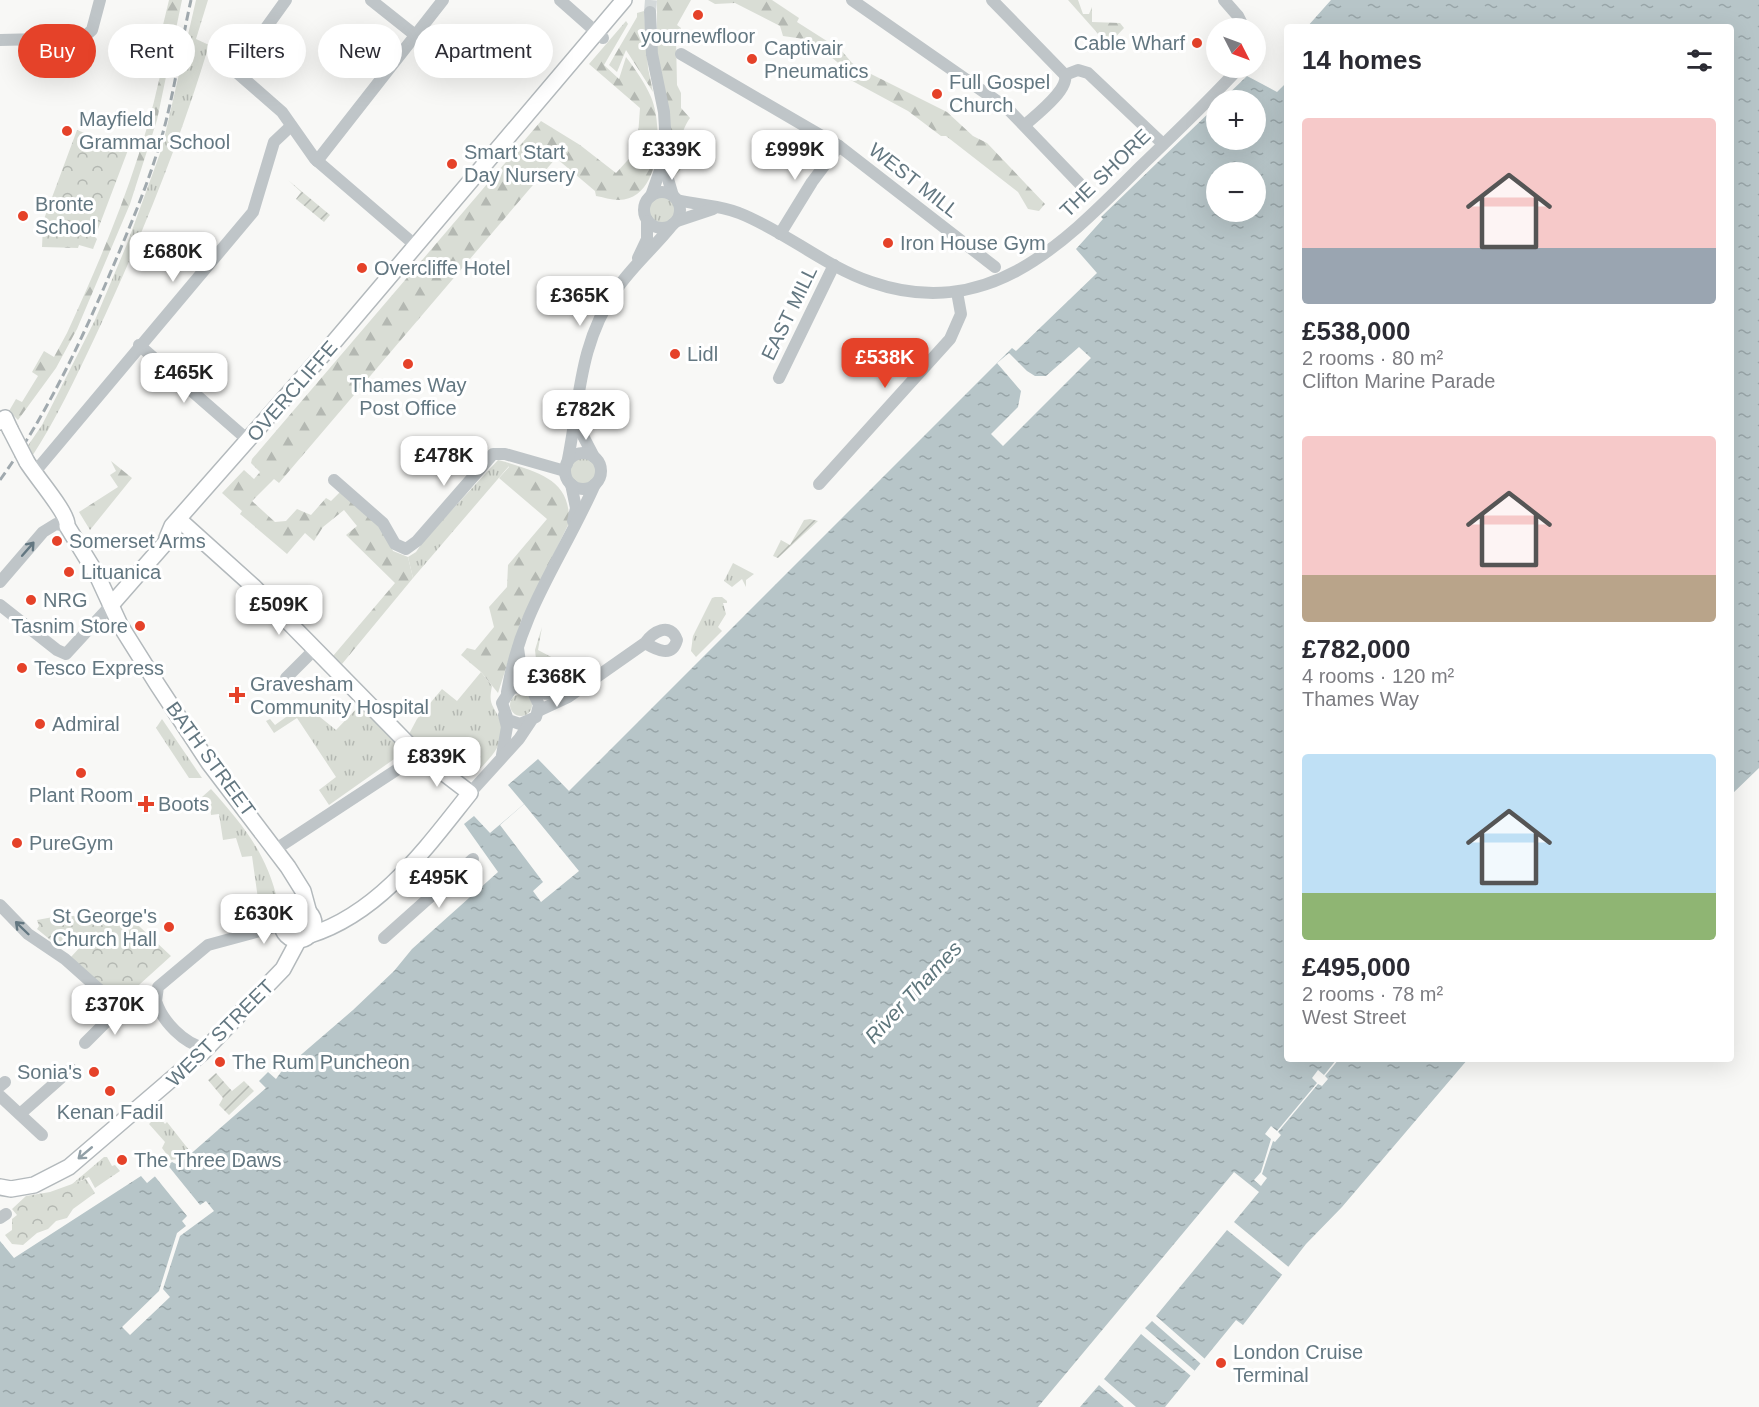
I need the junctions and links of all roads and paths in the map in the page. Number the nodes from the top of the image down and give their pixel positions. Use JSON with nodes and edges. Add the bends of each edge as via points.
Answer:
{"nodes":[{"id":1,"x":100,"y":0,"type":"edge"},
{"id":2,"x":286,"y":0,"type":"edge"},
{"id":3,"x":371,"y":0,"type":"edge"},
{"id":4,"x":443,"y":0,"type":"edge"},
{"id":5,"x":560,"y":0,"type":"edge"},
{"id":6,"x":624,"y":0,"type":"edge"},
{"id":7,"x":635,"y":0,"type":"tunnel mouth"},
{"id":8,"x":852,"y":0,"type":"edge"},
{"id":9,"x":992,"y":0,"type":"edge"},
{"id":10,"x":1224,"y":0,"type":"edge"},
{"id":11,"x":650,"y":12,"type":"tunnel mouth"},
{"id":12,"x":1239,"y":18,"type":"edge"},
{"id":13,"x":424,"y":24,"type":"edge"},
{"id":14,"x":414,"y":34,"type":"edge"},
{"id":15,"x":600,"y":35,"type":"junction"},
{"id":16,"x":414,"y":36,"type":"edge"},
{"id":17,"x":0,"y":40,"type":"edge"},
{"id":18,"x":681,"y":54,"type":"dead end"},
{"id":19,"x":578,"y":68,"type":"junction"},
{"id":20,"x":1065,"y":75,"type":"junction"},
{"id":21,"x":1229,"y":78,"type":"edge"},
{"id":22,"x":527,"y":113,"type":"junction"},
{"id":23,"x":291,"y":126,"type":"junction"},
{"id":24,"x":1025,"y":126,"type":"junction"},
{"id":25,"x":1163,"y":144,"type":"junction"},
{"id":26,"x":839,"y":146,"type":"junction"},
{"id":27,"x":666,"y":156,"type":"junction"},
{"id":28,"x":317,"y":161,"type":"junction"},
{"id":29,"x":1080,"y":184,"type":"dead end"},
{"id":30,"x":651,"y":196,"type":"junction"},
{"id":31,"x":675,"y":198,"type":"junction"},
{"id":32,"x":720,"y":208,"type":"junction"},
{"id":33,"x":451,"y":215,"type":"junction"},
{"id":34,"x":647,"y":221,"type":"junction"},
{"id":35,"x":675,"y":222,"type":"junction"},
{"id":36,"x":780,"y":234,"type":"junction"},
{"id":37,"x":415,"y":245,"type":"junction"},
{"id":38,"x":637,"y":262,"type":"junction"},
{"id":39,"x":834,"y":265,"type":"junction"},
{"id":40,"x":995,"y":267,"type":"dead end"},
{"id":41,"x":385,"y":283,"type":"junction"},
{"id":42,"x":957,"y":292,"type":"junction"},
{"id":43,"x":139,"y":345,"type":"junction"},
{"id":44,"x":779,"y":378,"type":"dead end"},
{"id":45,"x":575,"y":412,"type":"junction"},
{"id":46,"x":4,"y":419,"type":"edge"},
{"id":47,"x":249,"y":441,"type":"junction"},
{"id":48,"x":594,"y":457,"type":"junction"},
{"id":49,"x":31,"y":467,"type":"junction"},
{"id":50,"x":566,"y":468,"type":"junction"},
{"id":51,"x":334,"y":480,"type":"dead end"},
{"id":52,"x":571,"y":484,"type":"junction"},
{"id":53,"x":595,"y":484,"type":"junction"},
{"id":54,"x":819,"y":484,"type":"dead end"},
{"id":55,"x":55,"y":504,"type":"junction"},
{"id":56,"x":194,"y":505,"type":"junction"},
{"id":57,"x":184,"y":524,"type":"junction"},
{"id":58,"x":67,"y":526,"type":"junction"},
{"id":59,"x":43,"y":532,"type":"junction"},
{"id":60,"x":167,"y":538,"type":"junction"},
{"id":61,"x":565,"y":541,"type":"junction"},
{"id":62,"x":97,"y":575,"type":"junction"},
{"id":63,"x":135,"y":578,"type":"junction"},
{"id":64,"x":0,"y":582,"type":"edge"},
{"id":65,"x":0,"y":605,"type":"edge"},
{"id":66,"x":111,"y":606,"type":"junction"},
{"id":67,"x":645,"y":643,"type":"dead end"},
{"id":68,"x":518,"y":644,"type":"junction"},
{"id":69,"x":315,"y":649,"type":"junction"},
{"id":70,"x":286,"y":678,"type":"dead end"},
{"id":71,"x":581,"y":687,"type":"junction"},
{"id":72,"x":530,"y":689,"type":"junction"},
{"id":73,"x":507,"y":693,"type":"junction"},
{"id":74,"x":504,"y":715,"type":"junction"},
{"id":75,"x":535,"y":716,"type":"junction"},
{"id":76,"x":415,"y":751,"type":"junction"},
{"id":77,"x":499,"y":761,"type":"junction"},
{"id":78,"x":470,"y":793,"type":"junction"},
{"id":79,"x":276,"y":849,"type":"junction"},
{"id":80,"x":473,"y":859,"type":"dead end"},
{"id":81,"x":405,"y":870,"type":"junction"},
{"id":82,"x":430,"y":897,"type":"junction"},
{"id":83,"x":0,"y":905,"type":"edge"},
{"id":84,"x":362,"y":908,"type":"junction"},
{"id":85,"x":311,"y":915,"type":"junction"},
{"id":86,"x":282,"y":925,"type":"junction"},
{"id":87,"x":304,"y":938,"type":"junction"},
{"id":88,"x":384,"y":939,"type":"dead end"},
{"id":89,"x":156,"y":1001,"type":"junction"},
{"id":90,"x":120,"y":1008,"type":"junction"},
{"id":91,"x":89,"y":1042,"type":"dead end"},
{"id":92,"x":205,"y":1048,"type":"junction"},
{"id":93,"x":71,"y":1069,"type":"dead end"},
{"id":94,"x":0,"y":1096,"type":"edge"},
{"id":95,"x":20,"y":1114,"type":"junction"},
{"id":96,"x":42,"y":1135,"type":"dead end"},
{"id":97,"x":0,"y":1187,"type":"edge"}],
"edges":[{"from":1,"to":17,"type":"street","via":[[92,30],[83,38]]},
{"from":2,"to":23,"type":"street","via":[[234,70],[280,109]]},
{"from":3,"to":14,"type":"street"},
{"from":4,"to":13,"type":"street"},
{"from":5,"to":15,"type":"street"},
{"from":6,"to":15,"type":"main road","name":"OVERCLIFFE"},
{"from":7,"to":15,"type":"main road","name":"OVERCLIFFE"},
{"from":8,"to":24,"type":"street","via":[[1007,108]]},
{"from":9,"to":20,"type":"street"},
{"from":10,"to":12,"type":"street"},
{"from":11,"to":27,"type":"street"},
{"from":15,"to":19,"type":"main road","name":"OVERCLIFFE"},
{"from":15,"to":22,"type":"main road","name":"OVERCLIFFE"},
{"from":16,"to":28,"type":"street"},
{"from":18,"to":26,"type":"street","name":"WEST MILL"},
{"from":19,"to":22,"type":"main road","name":"OVERCLIFFE","via":[[570,69],[534,111]]},
{"from":19,"to":33,"type":"main road","name":"OVERCLIFFE"},
{"from":20,"to":24,"type":"street","via":[[1063,89]]},
{"from":20,"to":25,"type":"street","via":[[1078,70],[1088,73]]},
{"from":21,"to":25,"type":"street","name":"THE SHORE"},
{"from":22,"to":37,"type":"main road","name":"OVERCLIFFE"},
{"from":23,"to":28,"type":"street"},
{"from":23,"to":43,"type":"street","via":[[274,142],[253,212]]},
{"from":24,"to":29,"type":"street"},
{"from":25,"to":42,"type":"street","name":"THE SHORE","via":[[1058,246],[1016,274]]},
{"from":26,"to":36,"type":"street","name":"WEST MILL"},
{"from":26,"to":40,"type":"street","name":"WEST MILL"},
{"from":27,"to":30,"type":"street"},
{"from":27,"to":31,"type":"street"},
{"from":28,"to":37,"type":"street"},
{"from":30,"to":31,"type":"street","via":[[662,192]]},
{"from":30,"to":34,"type":"street","via":[[644,206]]},
{"from":31,"to":32,"type":"street","name":"THE SHORE"},
{"from":31,"to":35,"type":"street","via":[[680,212]]},
{"from":32,"to":35,"type":"street"},
{"from":32,"to":36,"type":"street","name":"THE SHORE","via":[[741,213]]},
{"from":33,"to":37,"type":"main road","name":"OVERCLIFFE","via":[[443,218],[419,246]]},
{"from":33,"to":41,"type":"main road","name":"OVERCLIFFE","via":[[414,258]]},
{"from":34,"to":35,"type":"street","via":[[660,228]]},
{"from":34,"to":38,"type":"street","via":[[647,239]]},
{"from":35,"to":38,"type":"street"},
{"from":36,"to":39,"type":"street","name":"THE SHORE"},
{"from":37,"to":41,"type":"main road","name":"OVERCLIFFE"},
{"from":38,"to":45,"type":"street","via":[[609,301],[589,344]]},
{"from":39,"to":42,"type":"street","name":"THE SHORE","via":[[904,291]]},
{"from":39,"to":44,"type":"street","name":"EAST MILL"},
{"from":41,"to":47,"type":"main road","name":"OVERCLIFFE"},
{"from":42,"to":54,"type":"street","via":[[961,314],[950,339]]},
{"from":43,"to":47,"type":"street"},
{"from":43,"to":49,"type":"street","via":[[53,450]]},
{"from":45,"to":48,"type":"street"},
{"from":45,"to":50,"type":"street"},
{"from":46,"to":49,"type":"main road","name":"BATH STREET","bridge":true},
{"from":47,"to":56,"type":"main road","name":"OVERCLIFFE","via":[[216,479],[214,491]]},
{"from":48,"to":50,"type":"street","via":[[579,453]]},
{"from":48,"to":53,"type":"street","via":[[601,471]]},
{"from":49,"to":55,"type":"main road","name":"BATH STREET"},
{"from":50,"to":51,"type":"street","via":[[493,454],[406,549],[395,544],[383,523]]},
{"from":50,"to":52,"type":"street"},
{"from":52,"to":53,"type":"street","via":[[580,489]]},
{"from":52,"to":61,"type":"street","via":[[576,508]]},
{"from":53,"to":61,"type":"street"},
{"from":55,"to":58,"type":"main road","name":"BATH STREET","via":[[65,512]]},
{"from":55,"to":59,"type":"street"},
{"from":56,"to":57,"type":"main road"},
{"from":56,"to":60,"type":"main road","via":[[172,526]]},
{"from":57,"to":60,"type":"main road"},
{"from":57,"to":69,"type":"main road"},
{"from":58,"to":59,"type":"street","via":[[56,524]]},
{"from":58,"to":62,"type":"main road","name":"BATH STREET"},
{"from":64,"to":59,"type":"street","one_way":true},
{"from":60,"to":63,"type":"main road"},
{"from":61,"to":68,"type":"street"},
{"from":62,"to":63,"type":"main road","via":[[117,584]]},
{"from":62,"to":66,"type":"main road","name":"BATH STREET"},
{"from":63,"to":66,"type":"main road"},
{"from":65,"to":66,"type":"street","via":[[66,654]]},
{"from":66,"to":79,"type":"main road","name":"BATH STREET","via":[[190,734]]},
{"from":67,"to":71,"type":"street"},
{"from":68,"to":72,"type":"street","via":[[521,669]]},
{"from":68,"to":73,"type":"street"},
{"from":69,"to":70,"type":"street"},
{"from":69,"to":76,"type":"main road"},
{"from":71,"to":72,"type":"street","via":[[553,694]]},
{"from":71,"to":75,"type":"street"},
{"from":72,"to":73,"type":"street","via":[[517,687]]},
{"from":72,"to":75,"type":"street","via":[[538,699]]},
{"from":73,"to":74,"type":"street","via":[[502,703]]},
{"from":74,"to":75,"type":"street","via":[[513,723]]},
{"from":74,"to":77,"type":"street","via":[[507,734]]},
{"from":75,"to":77,"type":"street"},
{"from":76,"to":78,"type":"main road"},
{"from":76,"to":79,"type":"street","via":[[401,767]]},
{"from":77,"to":78,"type":"street"},
{"from":78,"to":81,"type":"main road"},
{"from":79,"to":85,"type":"main road","name":"BATH STREET","via":[[303,891]]},
{"from":80,"to":82,"type":"street"},
{"from":81,"to":82,"type":"street"},
{"from":81,"to":84,"type":"main road"},
{"from":82,"to":88,"type":"street"},
{"from":90,"to":83,"type":"street","one_way":true,"via":[[65,959],[28,934]]},
{"from":84,"to":85,"type":"main road","via":[[337,919]]},
{"from":84,"to":87,"type":"main road","via":[[346,921]]},
{"from":85,"to":86,"type":"main road","via":[[301,908],[291,909]]},
{"from":85,"to":87,"type":"main road","via":[[314,926]]},
{"from":86,"to":87,"type":"main road","via":[[286,934]]},
{"from":86,"to":89,"type":"street","via":[[208,945],[158,987]]},
{"from":87,"to":92,"type":"main road","name":"WEST STREET","via":[[283,969]]},
{"from":89,"to":90,"type":"street"},
{"from":89,"to":92,"type":"street","via":[[165,1018],[187,1041]]},
{"from":90,"to":91,"type":"street"},
{"from":92,"to":97,"type":"main road","name":"WEST STREET","one_way":true,"via":[[174,1080],[122,1117],[69,1167],[24,1187]]},
{"from":93,"to":95,"type":"street"},
{"from":94,"to":95,"type":"street"},
{"from":95,"to":96,"type":"street"}]}
